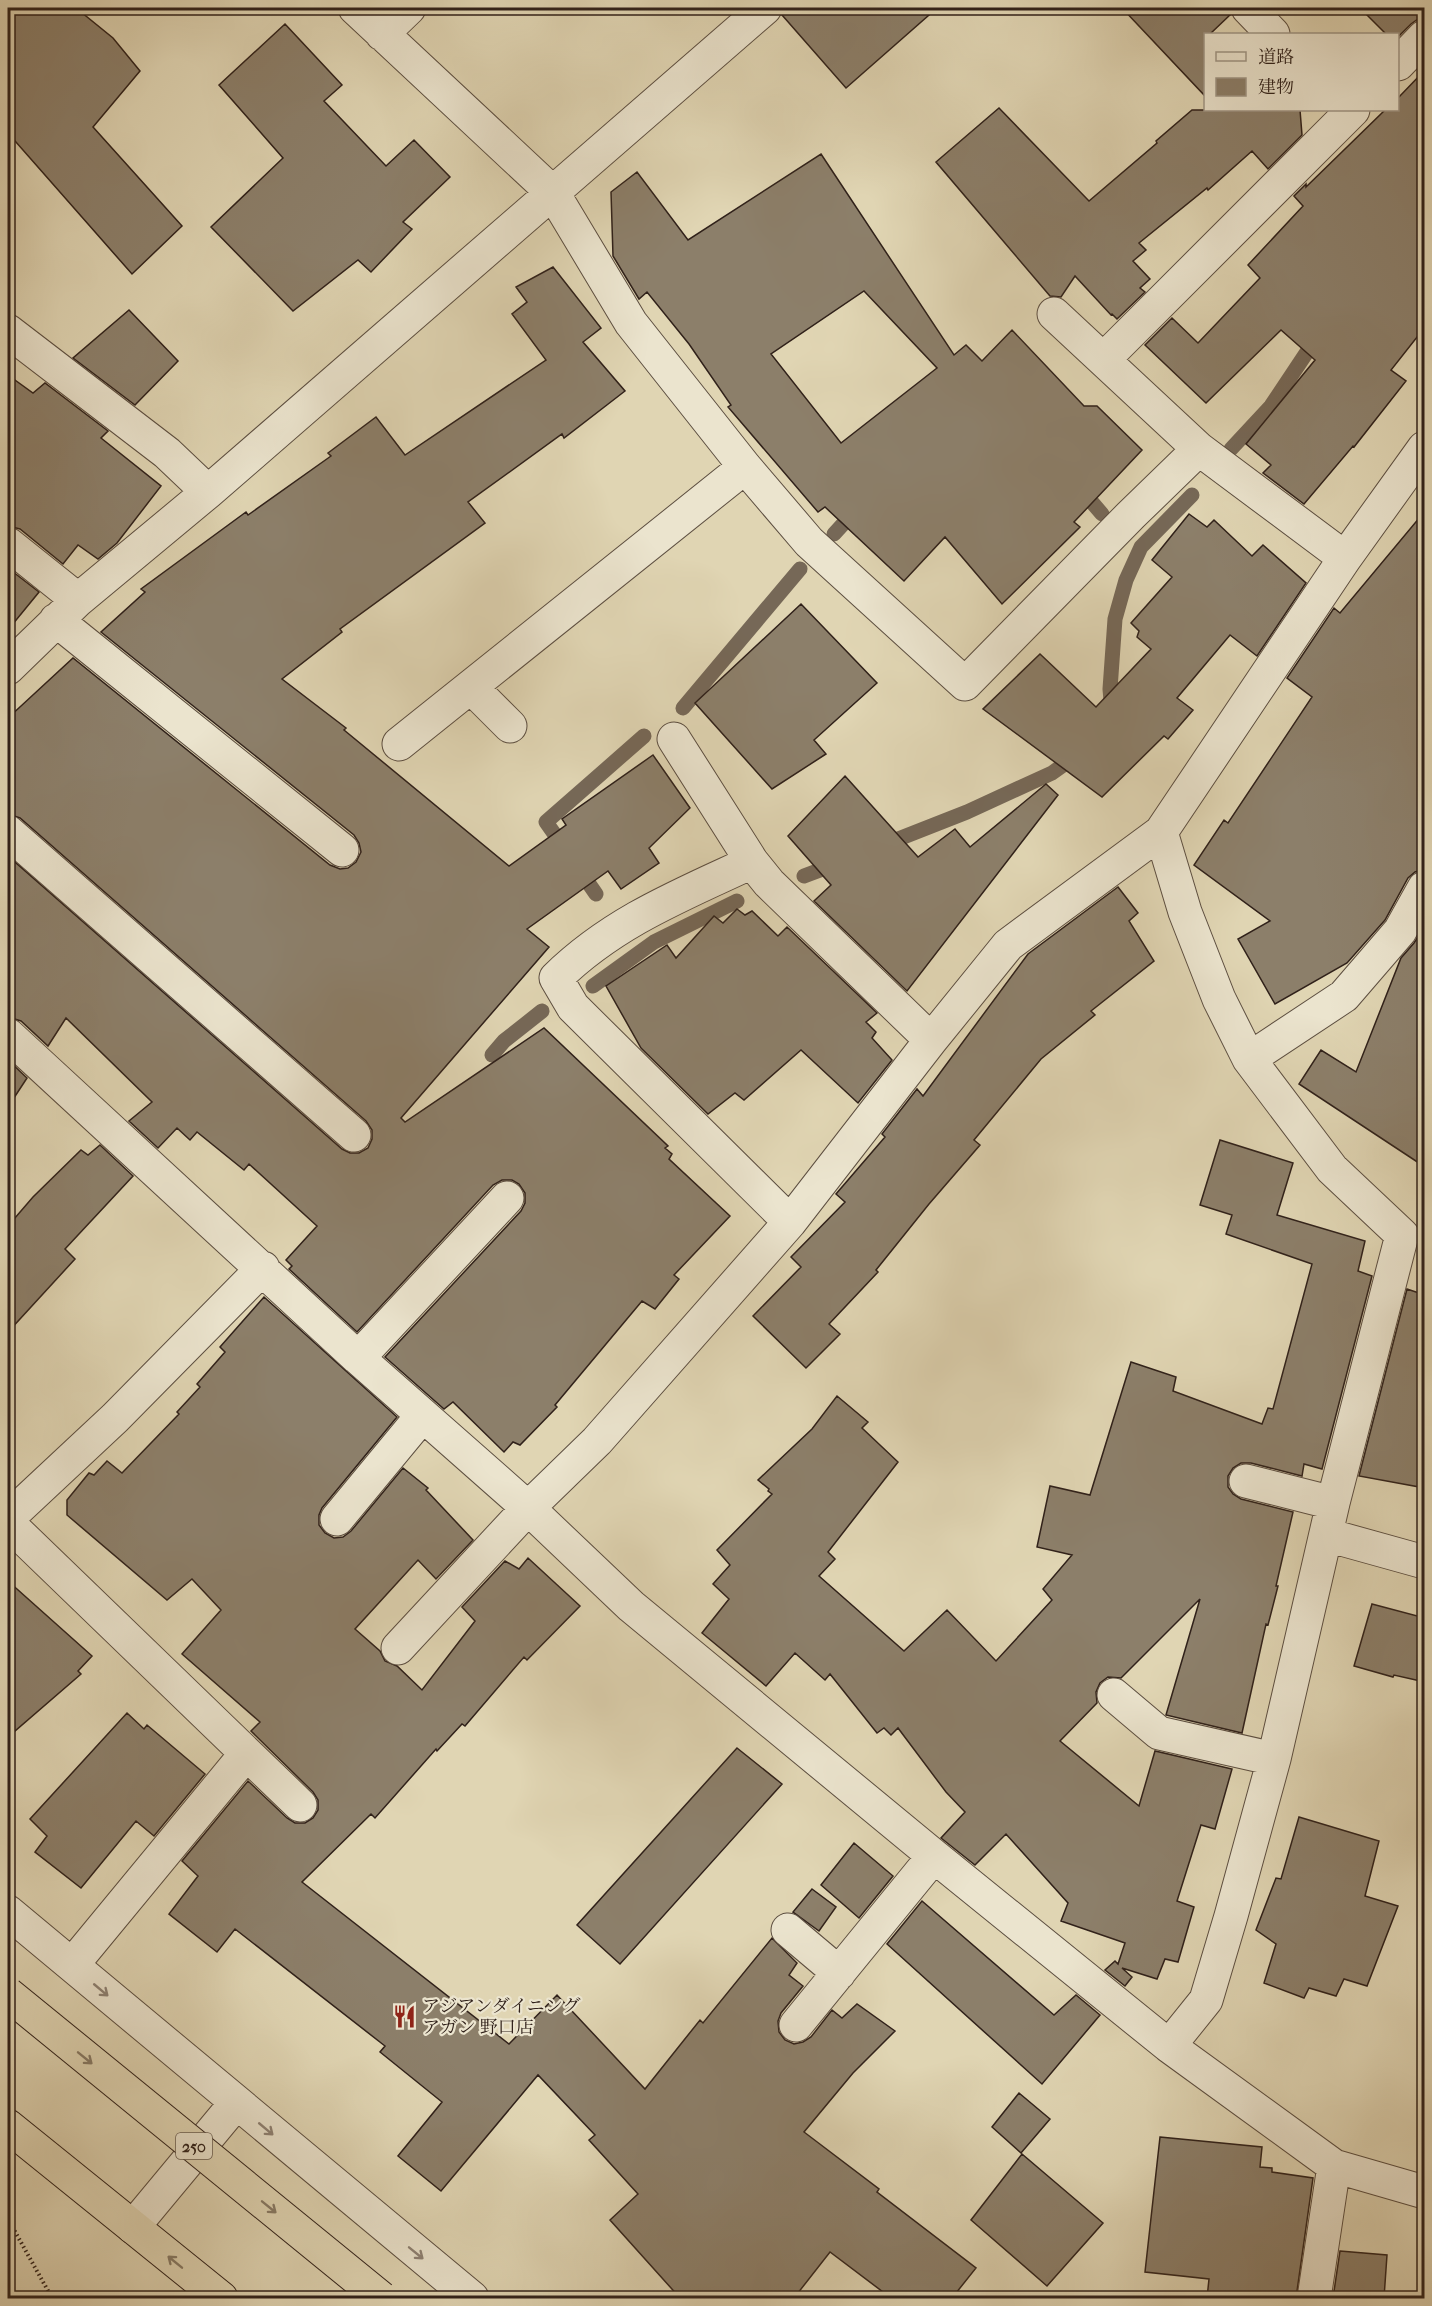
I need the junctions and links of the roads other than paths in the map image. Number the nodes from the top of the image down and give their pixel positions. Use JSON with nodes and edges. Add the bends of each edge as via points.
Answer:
{"nodes":[{"id":1,"x":355,"y":8,"type":"edge"},
{"id":2,"x":409,"y":8,"type":"edge"},
{"id":3,"x":765,"y":8,"type":"edge"},
{"id":4,"x":1248,"y":8,"type":"edge"},
{"id":5,"x":1272,"y":33,"type":"edge"},
{"id":6,"x":381,"y":34,"type":"junction"},
{"id":7,"x":1425,"y":37,"type":"edge"},
{"id":8,"x":1399,"y":63,"type":"edge"},
{"id":9,"x":1347,"y":111,"type":"edge"},
{"id":10,"x":552,"y":193,"type":"junction"},
{"id":11,"x":1054,"y":314,"type":"dead end"},
{"id":12,"x":11,"y":340,"type":"edge"},
{"id":13,"x":1104,"y":359,"type":"junction"},
{"id":14,"x":1425,"y":448,"type":"edge"},
{"id":15,"x":1199,"y":449,"type":"junction"},
{"id":16,"x":745,"y":467,"type":"junction"},
{"id":17,"x":208,"y":492,"type":"junction"},
{"id":18,"x":8,"y":544,"type":"edge"},
{"id":19,"x":1345,"y":558,"type":"junction"},
{"id":20,"x":67,"y":610,"type":"junction"},
{"id":21,"x":8,"y":668,"type":"edge"},
{"id":22,"x":471,"y":687,"type":"junction"},
{"id":23,"x":510,"y":726,"type":"dead end"},
{"id":24,"x":674,"y":738,"type":"dead end"},
{"id":25,"x":399,"y":744,"type":"dead end"},
{"id":26,"x":8,"y":832,"type":"edge"},
{"id":27,"x":1161,"y":832,"type":"junction"},
{"id":28,"x":342,"y":849,"type":"dead end"},
{"id":29,"x":752,"y":862,"type":"junction"},
{"id":30,"x":1425,"y":888,"type":"edge"},
{"id":31,"x":8,"y":1035,"type":"edge"},
{"id":32,"x":931,"y":1040,"type":"junction"},
{"id":33,"x":1249,"y":1059,"type":"junction"},
{"id":34,"x":354,"y":1135,"type":"dead end"},
{"id":35,"x":507,"y":1198,"type":"dead end"},
{"id":36,"x":790,"y":1222,"type":"junction"},
{"id":37,"x":1414,"y":1245,"type":"edge"},
{"id":38,"x":263,"y":1268,"type":"junction"},
{"id":39,"x":358,"y":1358,"type":"junction"},
{"id":40,"x":422,"y":1416,"type":"junction"},
{"id":41,"x":1246,"y":1481,"type":"dead end"},
{"id":42,"x":1333,"y":1503,"type":"junction"},
{"id":43,"x":528,"y":1508,"type":"junction"},
{"id":44,"x":8,"y":1518,"type":"edge"},
{"id":45,"x":337,"y":1519,"type":"dead end"},
{"id":46,"x":8,"y":1523,"type":"edge"},
{"id":47,"x":1328,"y":1535,"type":"junction"},
{"id":48,"x":1425,"y":1562,"type":"edge"},
{"id":49,"x":398,"y":1648,"type":"dead end"},
{"id":50,"x":1114,"y":1695,"type":"dead end"},
{"id":51,"x":246,"y":1754,"type":"junction"},
{"id":52,"x":1275,"y":1760,"type":"junction"},
{"id":53,"x":300,"y":1805,"type":"dead end"},
{"id":54,"x":934,"y":1856,"type":"junction"},
{"id":55,"x":8,"y":1912,"type":"edge"},
{"id":56,"x":788,"y":1930,"type":"dead end"},
{"id":57,"x":72,"y":1965,"type":"junction"},
{"id":58,"x":839,"y":1973,"type":"junction"},
{"id":59,"x":8,"y":1994,"type":"edge"},
{"id":60,"x":796,"y":2025,"type":"dead end"},
{"id":61,"x":1169,"y":2046,"type":"junction"},
{"id":62,"x":236,"y":2103,"type":"junction"},
{"id":63,"x":8,"y":2126,"type":"edge"},
{"id":64,"x":1334,"y":2166,"type":"junction"},
{"id":65,"x":1425,"y":2192,"type":"edge"},
{"id":66,"x":133,"y":2228,"type":"junction"},
{"id":67,"x":220,"y":2298,"type":"edge"},
{"id":68,"x":381,"y":2298,"type":"edge"},
{"id":69,"x":472,"y":2298,"type":"edge"},
{"id":70,"x":1314,"y":2298,"type":"edge"}],
"edges":[{"from":1,"to":6,"type":"street"},
{"from":2,"to":6,"type":"street"},
{"from":3,"to":10,"type":"street"},
{"from":4,"to":5,"type":"street"},
{"from":6,"to":10,"type":"street"},
{"from":7,"to":8,"type":"street"},
{"from":9,"to":13,"type":"street"},
{"from":10,"to":16,"type":"street","via":[[631,323]]},
{"from":10,"to":17,"type":"street"},
{"from":11,"to":13,"type":"street"},
{"from":12,"to":17,"type":"street","via":[[167,453]]},
{"from":13,"to":15,"type":"street"},
{"from":14,"to":19,"type":"street"},
{"from":15,"to":16,"type":"street","via":[[965,684],[809,542]]},
{"from":15,"to":19,"type":"street"},
{"from":16,"to":22,"type":"street"},
{"from":17,"to":20,"type":"street"},
{"from":18,"to":20,"type":"street"},
{"from":19,"to":27,"type":"street"},
{"from":20,"to":21,"type":"street"},
{"from":20,"to":28,"type":"street"},
{"from":22,"to":23,"type":"street"},
{"from":22,"to":25,"type":"street"},
{"from":24,"to":29,"type":"street"},
{"from":26,"to":34,"type":"street"},
{"from":27,"to":32,"type":"street","via":[[1008,945]]},
{"from":27,"to":33,"type":"street","via":[[1185,912],[1219,999]]},
{"from":29,"to":32,"type":"street"},
{"from":29,"to":36,"type":"street","via":[[635,917],[580,954],[556,978],[573,1007]]},
{"from":30,"to":33,"type":"street","via":[[1400,931],[1344,996]]},
{"from":31,"to":38,"type":"street"},
{"from":32,"to":36,"type":"street"},
{"from":33,"to":37,"type":"street","via":[[1332,1168]]},
{"from":35,"to":39,"type":"street"},
{"from":36,"to":43,"type":"street","via":[[597,1441]]},
{"from":37,"to":42,"type":"street"},
{"from":38,"to":39,"type":"street"},
{"from":38,"to":44,"type":"street","via":[[115,1418]]},
{"from":39,"to":40,"type":"street"},
{"from":40,"to":43,"type":"street"},
{"from":40,"to":45,"type":"street"},
{"from":41,"to":42,"type":"street"},
{"from":42,"to":47,"type":"street"},
{"from":43,"to":49,"type":"street"},
{"from":43,"to":54,"type":"street","via":[[631,1605]]},
{"from":46,"to":51,"type":"street"},
{"from":47,"to":48,"type":"street"},
{"from":47,"to":52,"type":"street"},
{"from":50,"to":52,"type":"street","via":[[1159,1733]]},
{"from":51,"to":53,"type":"street"},
{"from":51,"to":57,"type":"street"},
{"from":52,"to":61,"type":"street","via":[[1206,2000]]},
{"from":54,"to":58,"type":"street"},
{"from":54,"to":61,"type":"street"},
{"from":55,"to":57,"type":"street"},
{"from":56,"to":58,"type":"street"},
{"from":57,"to":62,"type":"street","one_way":true},
{"from":58,"to":60,"type":"street"},
{"from":59,"to":68,"type":"highway","number":"250","one_way":true,"bridge":true},
{"from":61,"to":64,"type":"street"},
{"from":62,"to":66,"type":"street"},
{"from":62,"to":69,"type":"street","one_way":true},
{"from":63,"to":66,"type":"highway"},
{"from":64,"to":65,"type":"street"},
{"from":64,"to":70,"type":"street"},
{"from":67,"to":66,"type":"highway","one_way":true}]}
